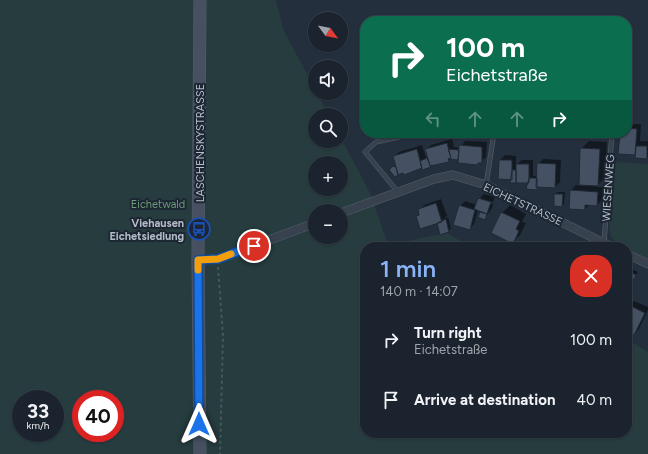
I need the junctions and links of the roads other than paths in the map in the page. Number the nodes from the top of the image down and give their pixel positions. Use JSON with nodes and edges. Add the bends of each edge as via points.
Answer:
{"nodes":[{"id":1,"x":200,"y":0,"type":"edge"},
{"id":2,"x":394,"y":138,"type":"edge"},
{"id":3,"x":493,"y":138,"type":"edge"},
{"id":4,"x":612,"y":138,"type":"edge"},
{"id":5,"x":486,"y":186,"type":"junction"},
{"id":6,"x":398,"y":192,"type":"junction"},
{"id":7,"x":348,"y":210,"type":"edge"},
{"id":8,"x":308,"y":226,"type":"edge"},
{"id":9,"x":602,"y":242,"type":"edge"},
{"id":10,"x":608,"y":242,"type":"edge"},
{"id":11,"x":632,"y":256,"type":"edge"},
{"id":12,"x":198,"y":260,"type":"junction"},
{"id":13,"x":648,"y":264,"type":"edge"},
{"id":14,"x":200,"y":454,"type":"edge"}],
"edges":[{"from":1,"to":12,"type":"street","name":"LASCHENSKYSTRASSE"},
{"from":2,"to":6,"type":"lane","via":[[376,142],[365,152]]},
{"from":3,"to":5,"type":"lane"},
{"from":4,"to":10,"type":"lane","name":"WIESENWEG"},
{"from":5,"to":6,"type":"street","name":"EICHETSTRASSE","via":[[453,176],[434,179]]},
{"from":5,"to":9,"type":"street","name":"EICHETSTRASSE"},
{"from":6,"to":7,"type":"street","name":"EICHETSTRASSE"},
{"from":8,"to":12,"type":"street","via":[[218,259]]},
{"from":11,"to":13,"type":"street"},
{"from":12,"to":14,"type":"street","name":"LASCHENSKYSTRASSE"}]}
